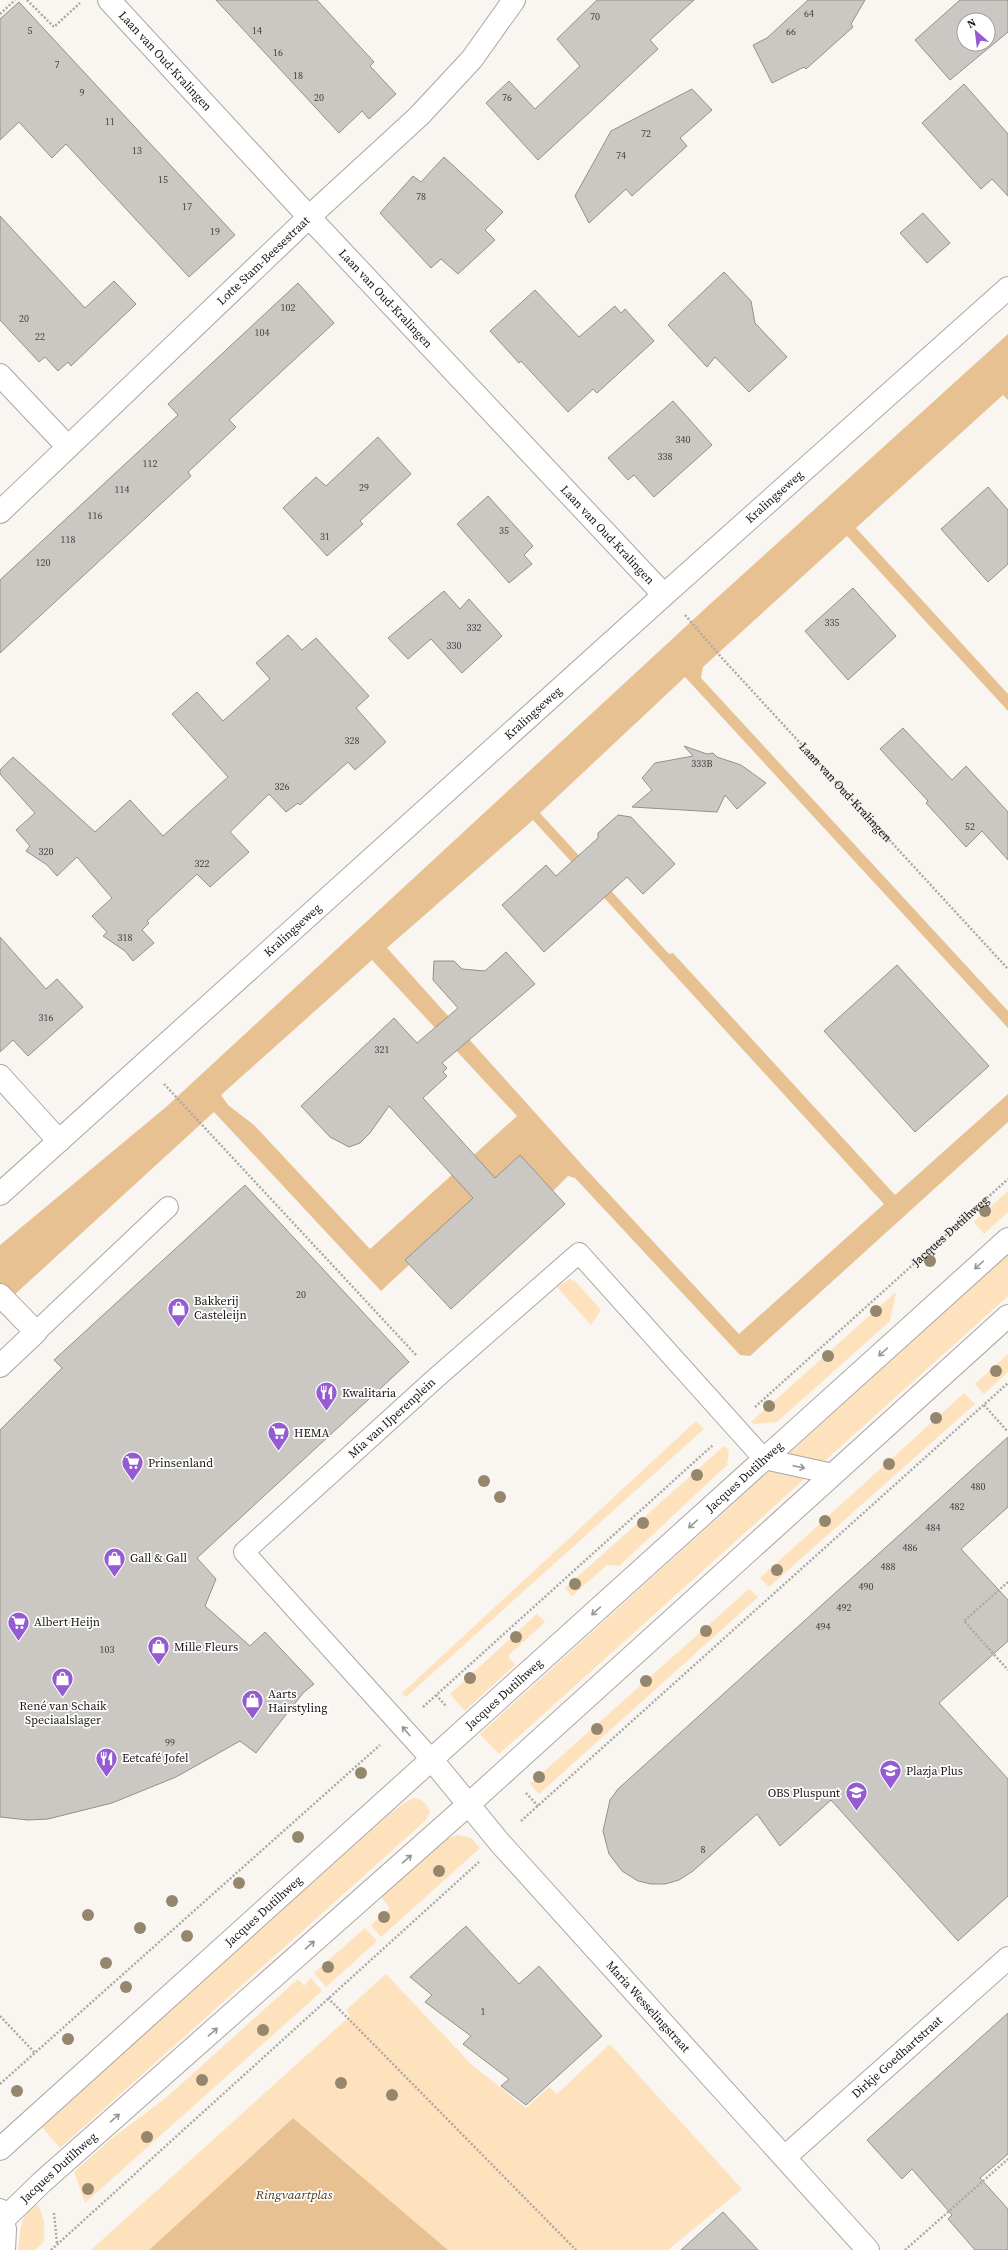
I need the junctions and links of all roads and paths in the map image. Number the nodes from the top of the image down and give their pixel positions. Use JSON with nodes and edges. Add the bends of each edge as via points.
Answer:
{"nodes":[{"id":1,"x":15,"y":0,"type":"edge"},
{"id":2,"x":28,"y":0,"type":"edge"},
{"id":3,"x":83,"y":0,"type":"edge"},
{"id":4,"x":109,"y":0,"type":"edge"},
{"id":5,"x":514,"y":0,"type":"edge"},
{"id":6,"x":0,"y":14,"type":"edge"},
{"id":7,"x":309,"y":217,"type":"junction"},
{"id":8,"x":1008,"y":288,"type":"edge"},
{"id":9,"x":0,"y":375,"type":"edge"},
{"id":10,"x":68,"y":447,"type":"junction"},
{"id":11,"x":0,"y":512,"type":"edge"},
{"id":12,"x":664,"y":595,"type":"junction"},
{"id":13,"x":684,"y":613,"type":"dead end"},
{"id":14,"x":1008,"y":969,"type":"edge"},
{"id":15,"x":0,"y":1076,"type":"edge"},
{"id":16,"x":174,"y":1095,"type":"dead end"},
{"id":17,"x":59,"y":1141,"type":"junction"},
{"id":18,"x":1008,"y":1179,"type":"edge"},
{"id":19,"x":0,"y":1194,"type":"edge"},
{"id":20,"x":168,"y":1207,"type":"dead end"},
{"id":21,"x":1008,"y":1239,"type":"edge"},
{"id":22,"x":5,"y":1300,"type":"edge"},
{"id":23,"x":1008,"y":1316,"type":"edge"},
{"id":24,"x":36,"y":1332,"type":"junction"},
{"id":25,"x":0,"y":1366,"type":"edge"},
{"id":26,"x":437,"y":1378,"type":"junction"},
{"id":27,"x":1008,"y":1383,"type":"edge"},
{"id":28,"x":984,"y":1405,"type":"junction"},
{"id":29,"x":734,"y":1426,"type":"junction"},
{"id":30,"x":1008,"y":1432,"type":"edge"},
{"id":31,"x":764,"y":1459,"type":"junction"},
{"id":32,"x":834,"y":1474,"type":"junction"},
{"id":33,"x":1008,"y":1582,"type":"edge"},
{"id":34,"x":1008,"y":1670,"type":"edge"},
{"id":35,"x":402,"y":1725,"type":"junction"},
{"id":36,"x":432,"y":1760,"type":"junction"},
{"id":37,"x":469,"y":1804,"type":"junction"},
{"id":38,"x":500,"y":1843,"type":"junction"},
{"id":39,"x":1008,"y":1958,"type":"edge"},
{"id":40,"x":328,"y":1998,"type":"junction"},
{"id":41,"x":0,"y":2016,"type":"edge"},
{"id":42,"x":35,"y":2053,"type":"junction"},
{"id":43,"x":0,"y":2084,"type":"edge"},
{"id":44,"x":0,"y":2149,"type":"edge"},
{"id":45,"x":785,"y":2157,"type":"junction"},
{"id":46,"x":1008,"y":2159,"type":"edge"},
{"id":47,"x":2,"y":2215,"type":"edge"},
{"id":48,"x":4,"y":2250,"type":"edge"},
{"id":49,"x":51,"y":2250,"type":"edge"},
{"id":50,"x":576,"y":2250,"type":"edge"},
{"id":51,"x":868,"y":2250,"type":"edge"},
{"id":52,"x":905,"y":2250,"type":"edge"}],
"edges":[{"from":1,"to":6,"type":"path"},
{"from":2,"to":3,"type":"path","via":[[54,27]]},
{"from":4,"to":7,"type":"street","name":"Laan van Oud-Kralingen"},
{"from":5,"to":7,"type":"street","name":"Lotte Stam-Beesestraat","via":[[472,59],[419,116]]},
{"from":7,"to":10,"type":"street","name":"Lotte Stam-Beesestraat"},
{"from":7,"to":12,"type":"street","name":"Laan van Oud-Kralingen"},
{"from":8,"to":12,"type":"street","name":"Kralingseweg"},
{"from":9,"to":10,"type":"street"},
{"from":10,"to":11,"type":"street","name":"Lotte Stam-Beesestraat"},
{"from":12,"to":17,"type":"street","name":"Kralingseweg"},
{"from":13,"to":14,"type":"path","name":"Laan van Oud-Kralingen","via":[[722,658]]},
{"from":15,"to":17,"type":"street"},
{"from":16,"to":26,"type":"path"},
{"from":17,"to":19,"type":"street","name":"Kralingseweg"},
{"from":18,"to":29,"type":"path","name":"Jacques Dutilhweg"},
{"from":20,"to":24,"type":"lane"},
{"from":21,"to":31,"type":"street","name":"Jacques Dutilhweg","one_way":true},
{"from":22,"to":24,"type":"street"},
{"from":23,"to":32,"type":"street","name":"Jacques Dutilhweg"},
{"from":24,"to":25,"type":"street"},
{"from":26,"to":29,"type":"lane","name":"Mia van IJperenplein","via":[[579,1254]]},
{"from":26,"to":35,"type":"lane","name":"Mia van IJperenplein","via":[[244,1552],[356,1678]]},
{"from":27,"to":28,"type":"path"},
{"from":28,"to":30,"type":"path"},
{"from":28,"to":38,"type":"path"},
{"from":29,"to":31,"type":"lane"},
{"from":29,"to":35,"type":"path","name":"Jacques Dutilhweg"},
{"from":31,"to":32,"type":"lane","one_way":true},
{"from":31,"to":36,"type":"street","name":"Jacques Dutilhweg","one_way":true},
{"from":32,"to":37,"type":"street","name":"Jacques Dutilhweg"},
{"from":33,"to":34,"type":"path","via":[[964,1621]]},
{"from":36,"to":35,"type":"lane","name":"Mia van IJperenplein","one_way":true},
{"from":35,"to":42,"type":"path","name":"Jacques Dutilhweg"},
{"from":36,"to":37,"type":"street","name":"Maria Wesselingstraat"},
{"from":36,"to":44,"type":"street","name":"Jacques Dutilhweg"},
{"from":37,"to":38,"type":"street","name":"Maria Wesselingstraat"},
{"from":47,"to":37,"type":"street","name":"Jacques Dutilhweg","one_way":true},
{"from":38,"to":40,"type":"path"},
{"from":38,"to":45,"type":"street","name":"Maria Wesselingstraat"},
{"from":39,"to":45,"type":"street","name":"Dirkje Goedhartstraat"},
{"from":40,"to":49,"type":"path"},
{"from":40,"to":50,"type":"path"},
{"from":41,"to":42,"type":"path"},
{"from":42,"to":43,"type":"path","name":"Jacques Dutilhweg"},
{"from":45,"to":51,"type":"street","name":"Maria Wesselingstraat"},
{"from":46,"to":52,"type":"path"},
{"from":47,"to":48,"type":"street","via":[[6,2239]]}]}
